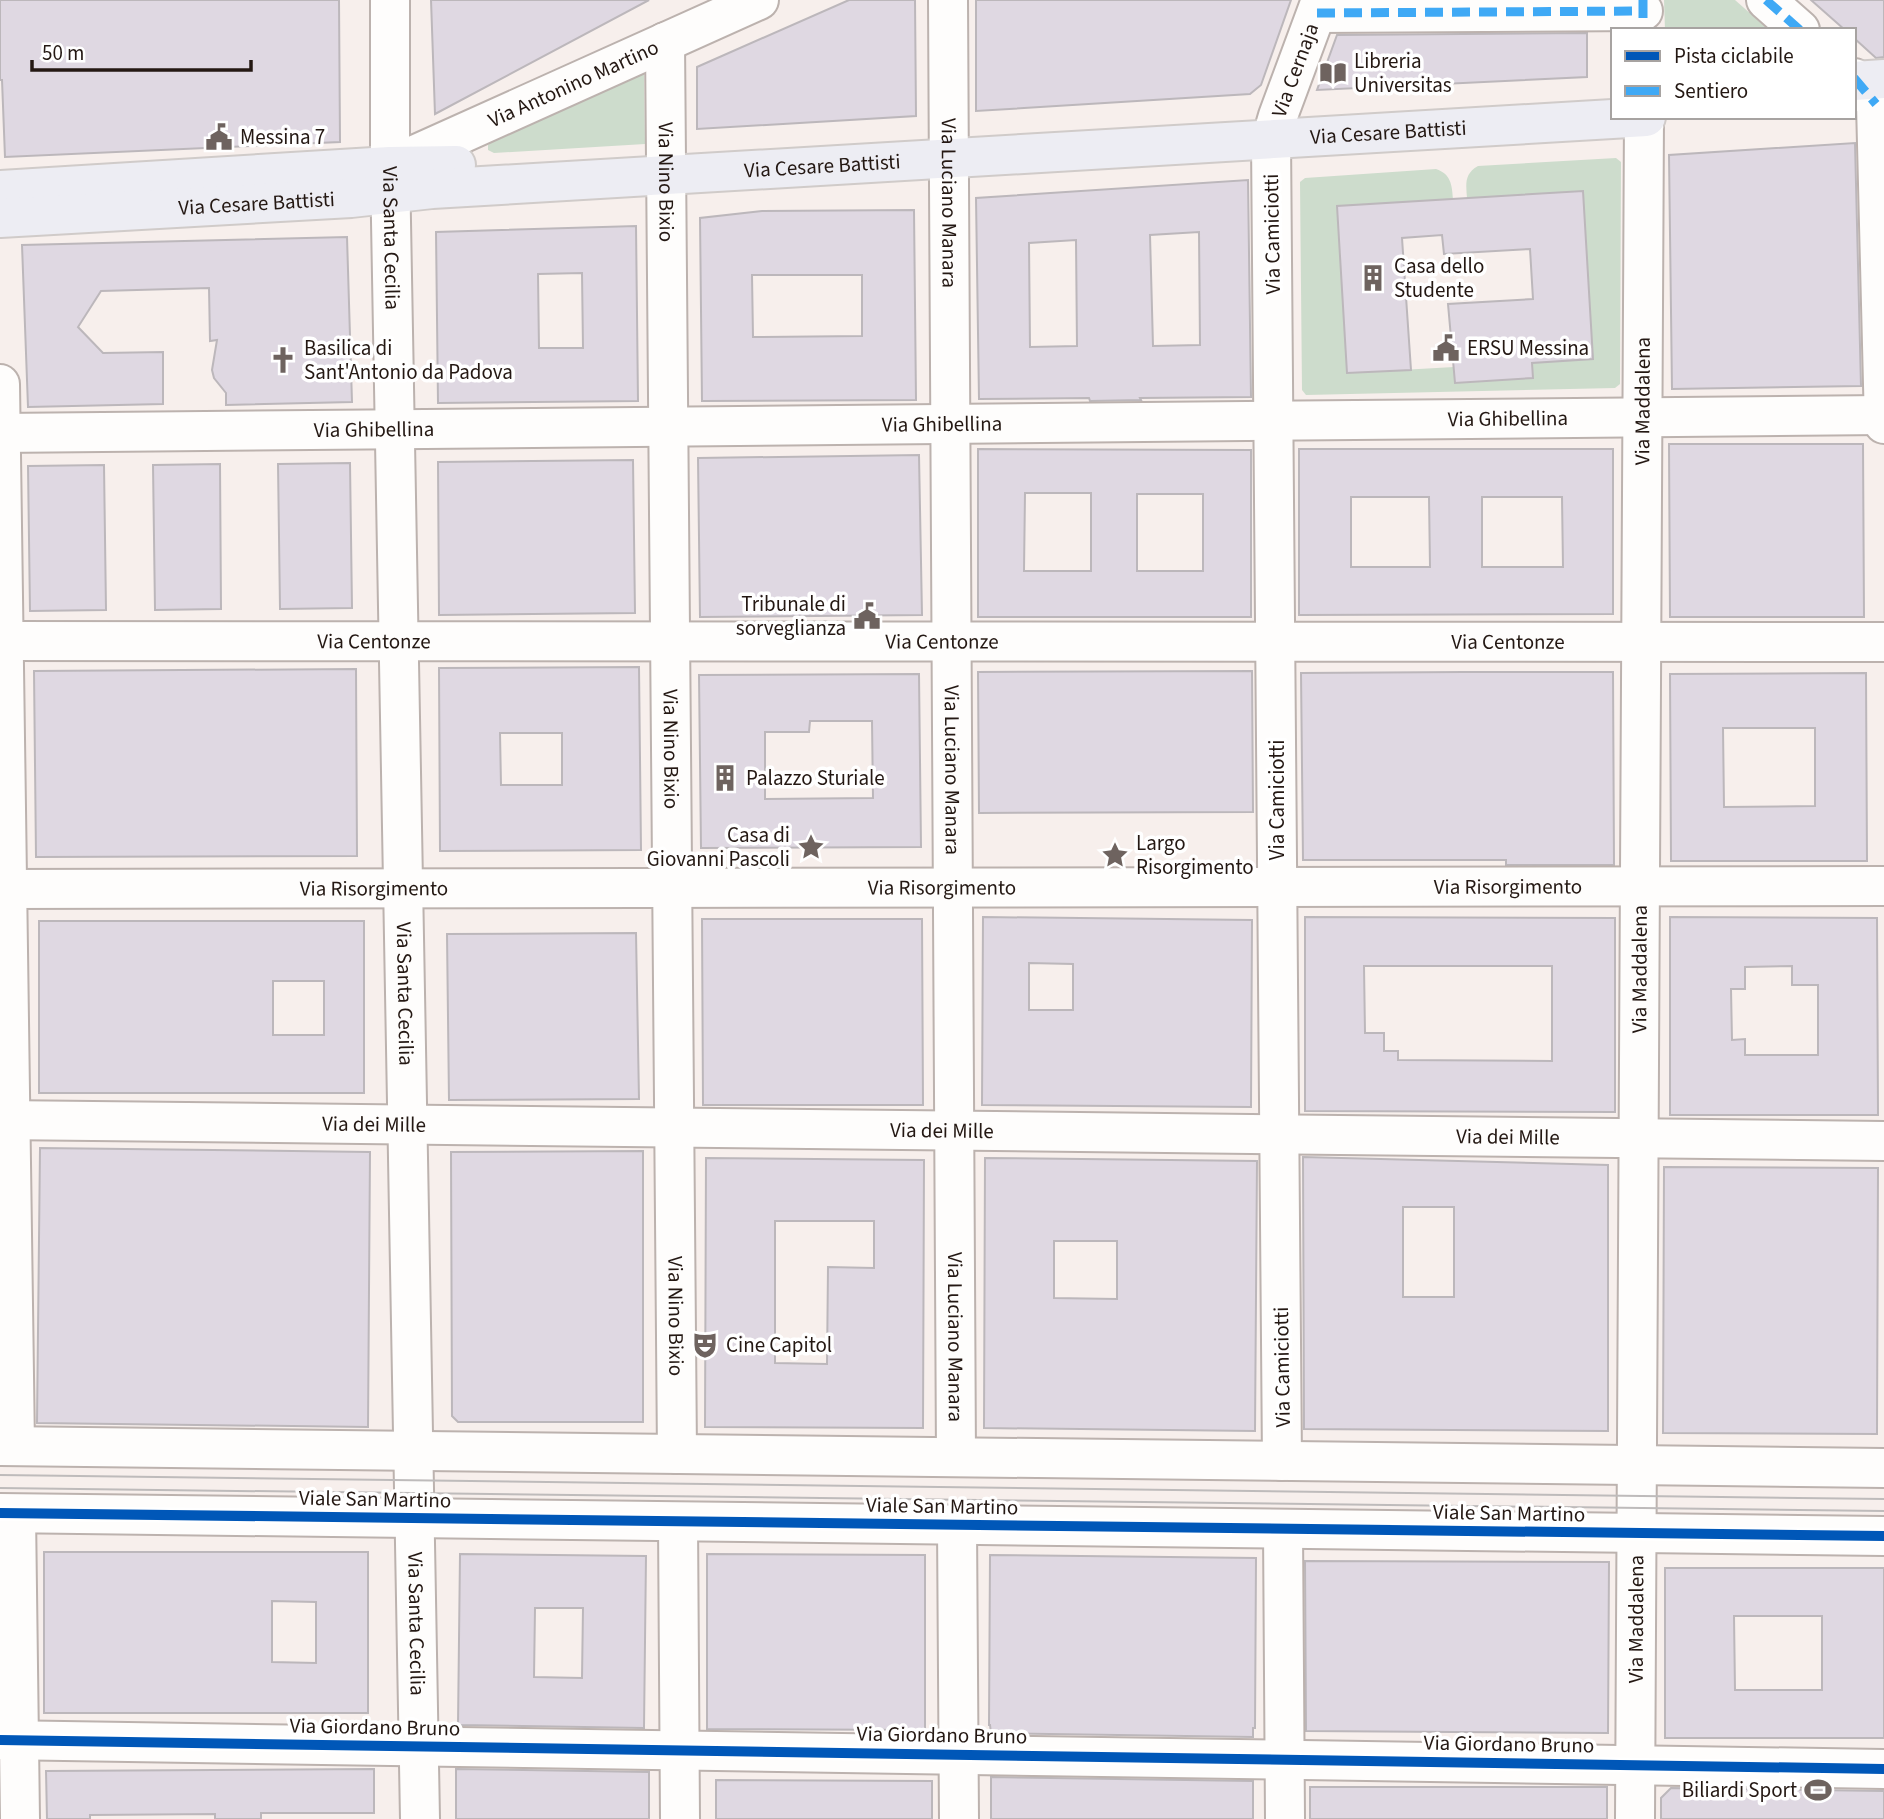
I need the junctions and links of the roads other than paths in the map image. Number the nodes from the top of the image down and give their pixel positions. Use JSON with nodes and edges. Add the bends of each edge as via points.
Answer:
{"nodes":[{"id":1,"x":390,"y":0,"type":"edge"},
{"id":2,"x":759,"y":0,"type":"edge"},
{"id":3,"x":948,"y":0,"type":"edge"},
{"id":4,"x":1766,"y":0,"type":"edge"},
{"id":5,"x":1319,"y":6,"type":"edge"},
{"id":6,"x":1643,"y":13,"type":"edge"},
{"id":7,"x":1798,"y":28,"type":"edge"},
{"id":8,"x":665,"y":42,"type":"junction"},
{"id":9,"x":1866,"y":90,"type":"edge"},
{"id":10,"x":1611,"y":96,"type":"edge"},
{"id":11,"x":1611,"y":118,"type":"edge"},
{"id":12,"x":1645,"y":119,"type":"edge"},
{"id":13,"x":1275,"y":128,"type":"junction"},
{"id":14,"x":948,"y":147,"type":"junction"},
{"id":15,"x":666,"y":164,"type":"junction"},
{"id":16,"x":390,"y":180,"type":"junction"},
{"id":17,"x":0,"y":190,"type":"edge"},
{"id":18,"x":0,"y":218,"type":"edge"},
{"id":19,"x":0,"y":384,"type":"edge"},
{"id":20,"x":1884,"y":415,"type":"edge"},
{"id":21,"x":1643,"y":417,"type":"junction"},
{"id":22,"x":1274,"y":421,"type":"junction"},
{"id":23,"x":950,"y":424,"type":"junction"},
{"id":24,"x":1884,"y":424,"type":"edge"},
{"id":25,"x":668,"y":426,"type":"junction"},
{"id":26,"x":396,"y":429,"type":"junction"},
{"id":27,"x":0,"y":433,"type":"edge"},
{"id":28,"x":2,"y":641,"type":"edge"},
{"id":29,"x":399,"y":641,"type":"junction"},
{"id":30,"x":670,"y":642,"type":"junction"},
{"id":31,"x":951,"y":642,"type":"junction"},
{"id":32,"x":1275,"y":642,"type":"junction"},
{"id":33,"x":1642,"y":642,"type":"junction"},
{"id":34,"x":1884,"y":642,"type":"edge"},
{"id":35,"x":1640,"y":886,"type":"junction"},
{"id":36,"x":1884,"y":886,"type":"edge"},
{"id":37,"x":953,"y":887,"type":"junction"},
{"id":38,"x":1278,"y":887,"type":"junction"},
{"id":39,"x":404,"y":888,"type":"junction"},
{"id":40,"x":672,"y":888,"type":"junction"},
{"id":41,"x":4,"y":889,"type":"edge"},
{"id":42,"x":5,"y":1120,"type":"edge"},
{"id":43,"x":408,"y":1124,"type":"junction"},
{"id":44,"x":674,"y":1127,"type":"junction"},
{"id":45,"x":954,"y":1130,"type":"junction"},
{"id":46,"x":1280,"y":1134,"type":"junction"},
{"id":47,"x":1639,"y":1138,"type":"junction"},
{"id":48,"x":1884,"y":1141,"type":"edge"},
{"id":49,"x":7,"y":1446,"type":"edge"},
{"id":50,"x":414,"y":1451,"type":"junction"},
{"id":51,"x":677,"y":1454,"type":"junction"},
{"id":52,"x":956,"y":1457,"type":"junction"},
{"id":53,"x":1282,"y":1461,"type":"junction"},
{"id":54,"x":1637,"y":1465,"type":"junction"},
{"id":55,"x":1884,"y":1468,"type":"edge"},
{"id":56,"x":8,"y":1513,"type":"edge"},
{"id":57,"x":415,"y":1518,"type":"junction"},
{"id":58,"x":678,"y":1522,"type":"junction"},
{"id":59,"x":957,"y":1525,"type":"junction"},
{"id":60,"x":1283,"y":1529,"type":"junction"},
{"id":61,"x":1637,"y":1534,"type":"junction"},
{"id":62,"x":1884,"y":1536,"type":"edge"},
{"id":63,"x":9,"y":1740,"type":"edge"},
{"id":64,"x":419,"y":1747,"type":"junction"},
{"id":65,"x":680,"y":1750,"type":"junction"},
{"id":66,"x":958,"y":1755,"type":"junction"},
{"id":67,"x":1285,"y":1760,"type":"junction"},
{"id":68,"x":1636,"y":1765,"type":"junction"},
{"id":69,"x":1884,"y":1769,"type":"edge"},
{"id":70,"x":20,"y":1819,"type":"edge"},
{"id":71,"x":420,"y":1819,"type":"edge"},
{"id":72,"x":680,"y":1819,"type":"edge"},
{"id":73,"x":959,"y":1819,"type":"edge"},
{"id":74,"x":1285,"y":1819,"type":"edge"},
{"id":75,"x":1635,"y":1819,"type":"edge"}],
"edges":[{"from":1,"to":16,"type":"street","name":"Via Santa Cecilia"},
{"from":2,"to":8,"type":"street","name":"Via Antonino Martino"},
{"from":3,"to":14,"type":"street","name":"Via Luciano Manara"},
{"from":4,"to":7,"type":"street"},
{"from":5,"to":6,"type":"street"},
{"from":5,"to":13,"type":"street","name":"Via Cernaja"},
{"from":8,"to":15,"type":"street","name":"Via Nino Bixio"},
{"from":8,"to":16,"type":"street","name":"Via Antonino Martino"},
{"from":9,"to":20,"type":"street"},
{"from":10,"to":13,"type":"main road","name":"Via Cesare Battisti"},
{"from":11,"to":13,"type":"main road","name":"Via Cesare Battisti"},
{"from":12,"to":21,"type":"street","name":"Via Maddalena"},
{"from":13,"to":14,"type":"main road","name":"Via Cesare Battisti"},
{"from":13,"to":22,"type":"street","name":"Via Camiciotti"},
{"from":14,"to":15,"type":"main road","name":"Via Cesare Battisti"},
{"from":14,"to":23,"type":"street","name":"Via Luciano Manara"},
{"from":15,"to":16,"type":"main road","name":"Via Cesare Battisti","via":[[430,166]]},
{"from":15,"to":25,"type":"street","name":"Via Nino Bixio"},
{"from":16,"to":17,"type":"main road","name":"Via Cesare Battisti"},
{"from":16,"to":18,"type":"main road","name":"Via Cesare Battisti"},
{"from":16,"to":26,"type":"street","name":"Via Santa Cecilia"},
{"from":19,"to":27,"type":"street"},
{"from":20,"to":21,"type":"street","name":"Via Ghibellina"},
{"from":20,"to":24,"type":"street"},
{"from":21,"to":22,"type":"street","name":"Via Ghibellina"},
{"from":21,"to":33,"type":"street","name":"Via Maddalena"},
{"from":22,"to":23,"type":"street","name":"Via Ghibellina"},
{"from":22,"to":32,"type":"street","name":"Via Camiciotti"},
{"from":23,"to":25,"type":"street","name":"Via Ghibellina"},
{"from":23,"to":31,"type":"street","name":"Via Luciano Manara"},
{"from":25,"to":26,"type":"street","name":"Via Ghibellina"},
{"from":25,"to":30,"type":"street","name":"Via Nino Bixio"},
{"from":26,"to":27,"type":"street","name":"Via Ghibellina"},
{"from":26,"to":29,"type":"street","name":"Via Santa Cecilia"},
{"from":27,"to":28,"type":"street"},
{"from":28,"to":29,"type":"street","name":"Via Centonze"},
{"from":28,"to":41,"type":"street"},
{"from":29,"to":30,"type":"street","name":"Via Centonze"},
{"from":29,"to":39,"type":"street","name":"Via Santa Cecilia"},
{"from":30,"to":31,"type":"street","name":"Via Centonze"},
{"from":30,"to":40,"type":"street","name":"Via Nino Bixio"},
{"from":31,"to":32,"type":"street","name":"Via Centonze"},
{"from":31,"to":37,"type":"street","name":"Via Luciano Manara"},
{"from":32,"to":33,"type":"street","name":"Via Centonze"},
{"from":32,"to":38,"type":"street","name":"Via Camiciotti"},
{"from":33,"to":34,"type":"street","name":"Via Centonze"},
{"from":33,"to":35,"type":"street","name":"Via Maddalena"},
{"from":35,"to":36,"type":"street","name":"Via Risorgimento"},
{"from":35,"to":38,"type":"street","name":"Via Risorgimento"},
{"from":35,"to":47,"type":"street","name":"Via Maddalena"},
{"from":37,"to":38,"type":"street","name":"Via Risorgimento"},
{"from":37,"to":40,"type":"street","name":"Via Risorgimento"},
{"from":37,"to":45,"type":"street","name":"Via Luciano Manara"},
{"from":38,"to":46,"type":"street","name":"Via Camiciotti"},
{"from":39,"to":40,"type":"street","name":"Via Risorgimento"},
{"from":39,"to":41,"type":"street","name":"Via Risorgimento"},
{"from":39,"to":43,"type":"street","name":"Via Santa Cecilia"},
{"from":40,"to":44,"type":"street","name":"Via Nino Bixio"},
{"from":41,"to":42,"type":"street"},
{"from":42,"to":43,"type":"street","name":"Via dei Mille"},
{"from":42,"to":49,"type":"street"},
{"from":43,"to":44,"type":"street","name":"Via dei Mille"},
{"from":43,"to":50,"type":"street","name":"Via Santa Cecilia"},
{"from":44,"to":45,"type":"street","name":"Via dei Mille"},
{"from":44,"to":51,"type":"street","name":"Via Nino Bixio"},
{"from":45,"to":46,"type":"street","name":"Via dei Mille"},
{"from":45,"to":52,"type":"street","name":"Via Luciano Manara"},
{"from":46,"to":47,"type":"street","name":"Via dei Mille"},
{"from":46,"to":53,"type":"street","name":"Via Camiciotti"},
{"from":47,"to":48,"type":"street","name":"Via dei Mille"},
{"from":47,"to":54,"type":"street","name":"Via Maddalena"},
{"from":49,"to":50,"type":"street"},
{"from":50,"to":51,"type":"street"},
{"from":50,"to":57,"type":"street","name":"Via Santa Cecilia"},
{"from":51,"to":52,"type":"street"},
{"from":52,"to":53,"type":"street"},
{"from":53,"to":54,"type":"street"},
{"from":54,"to":55,"type":"street"},
{"from":54,"to":61,"type":"street","name":"Via Maddalena"},
{"from":56,"to":57,"type":"street","name":"Viale San Martino"},
{"from":56,"to":63,"type":"street"},
{"from":57,"to":58,"type":"street","name":"Viale San Martino"},
{"from":57,"to":64,"type":"street","name":"Via Santa Cecilia"},
{"from":58,"to":59,"type":"street","name":"Viale San Martino"},
{"from":58,"to":65,"type":"street"},
{"from":59,"to":60,"type":"street","name":"Viale San Martino"},
{"from":59,"to":66,"type":"street"},
{"from":60,"to":61,"type":"street","name":"Viale San Martino"},
{"from":60,"to":67,"type":"street"},
{"from":61,"to":62,"type":"street","name":"Viale San Martino"},
{"from":61,"to":68,"type":"street","name":"Via Maddalena"},
{"from":63,"to":64,"type":"street","name":"Via Giordano Bruno"},
{"from":63,"to":70,"type":"street"},
{"from":64,"to":65,"type":"street","name":"Via Giordano Bruno"},
{"from":64,"to":71,"type":"street","name":"Via Santa Cecilia"},
{"from":65,"to":66,"type":"street","name":"Via Giordano Bruno"},
{"from":65,"to":72,"type":"street"},
{"from":66,"to":67,"type":"street","name":"Via Giordano Bruno"},
{"from":66,"to":73,"type":"street"},
{"from":67,"to":68,"type":"street","name":"Via Giordano Bruno"},
{"from":67,"to":74,"type":"street"},
{"from":68,"to":69,"type":"street","name":"Via Giordano Bruno"},
{"from":68,"to":75,"type":"street","name":"Via Maddalena"}]}
